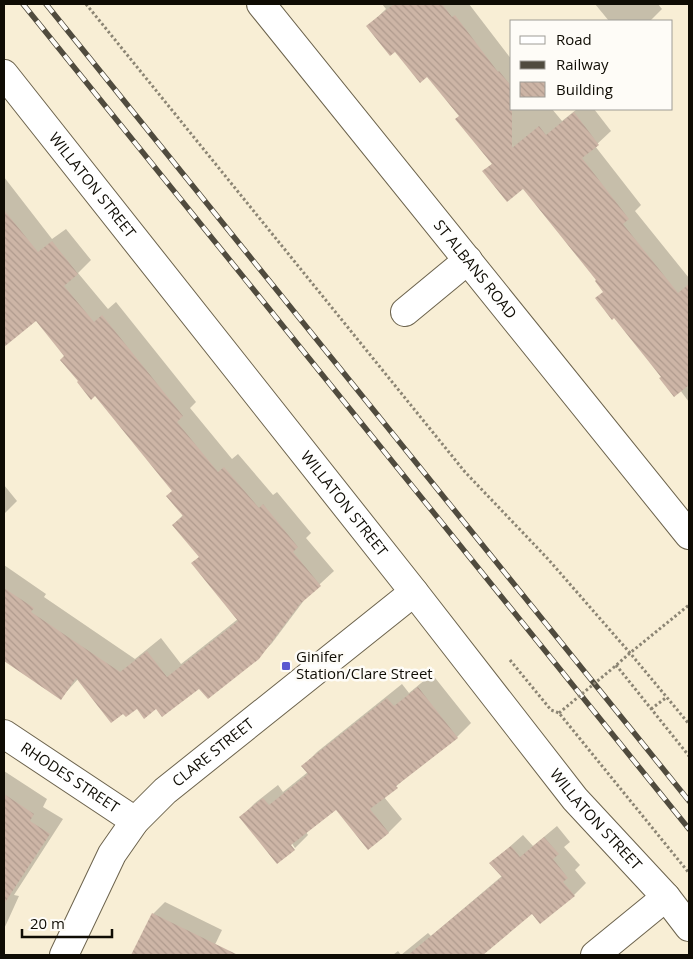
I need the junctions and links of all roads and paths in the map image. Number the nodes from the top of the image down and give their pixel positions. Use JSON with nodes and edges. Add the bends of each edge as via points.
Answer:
{"nodes":[{"id":1,"x":86,"y":4,"type":"edge"},
{"id":2,"x":261,"y":4,"type":"edge"},
{"id":3,"x":4,"y":74,"type":"edge"},
{"id":4,"x":468,"y":260,"type":"junction"},
{"id":5,"x":404,"y":312,"type":"dead end"},
{"id":6,"x":689,"y":534,"type":"edge"},
{"id":7,"x":414,"y":592,"type":"junction"},
{"id":8,"x":689,"y":606,"type":"edge"},
{"id":9,"x":630,"y":653,"type":"junction"},
{"id":10,"x":510,"y":660,"type":"dead end"},
{"id":11,"x":615,"y":667,"type":"junction"},
{"id":12,"x":667,"y":697,"type":"junction"},
{"id":13,"x":651,"y":709,"type":"junction"},
{"id":14,"x":559,"y":713,"type":"junction"},
{"id":15,"x":689,"y":724,"type":"edge"},
{"id":16,"x":4,"y":734,"type":"edge"},
{"id":17,"x":689,"y":756,"type":"edge"},
{"id":18,"x":135,"y":821,"type":"junction"},
{"id":19,"x":689,"y":873,"type":"edge"},
{"id":20,"x":666,"y":897,"type":"junction"},
{"id":21,"x":689,"y":927,"type":"edge"},
{"id":22,"x":64,"y":955,"type":"edge"},
{"id":23,"x":595,"y":955,"type":"edge"}],
"edges":[{"from":1,"to":9,"type":"path","via":[[465,472],[548,559]]},
{"from":2,"to":4,"type":"street","name":"ST ALBANS ROAD"},
{"from":3,"to":7,"type":"street","name":"WILLATON STREET"},
{"from":4,"to":5,"type":"street"},
{"from":4,"to":6,"type":"street","name":"ST ALBANS ROAD"},
{"from":7,"to":18,"type":"street","name":"CLARE STREET","via":[[165,791]]},
{"from":7,"to":20,"type":"street","name":"WILLATON STREET","via":[[574,799]]},
{"from":8,"to":9,"type":"path"},
{"from":9,"to":11,"type":"path"},
{"from":9,"to":12,"type":"path"},
{"from":10,"to":14,"type":"path","via":[[550,710]]},
{"from":11,"to":13,"type":"path"},
{"from":11,"to":14,"type":"path","bridge":true},
{"from":12,"to":13,"type":"path"},
{"from":12,"to":15,"type":"path"},
{"from":13,"to":17,"type":"path"},
{"from":14,"to":19,"type":"path"},
{"from":16,"to":18,"type":"street","name":"RHODES STREET"},
{"from":18,"to":22,"type":"street","name":"CLARE STREET","via":[[112,854]]},
{"from":20,"to":21,"type":"street","name":"WILLATON STREET"},
{"from":20,"to":23,"type":"street"}]}
